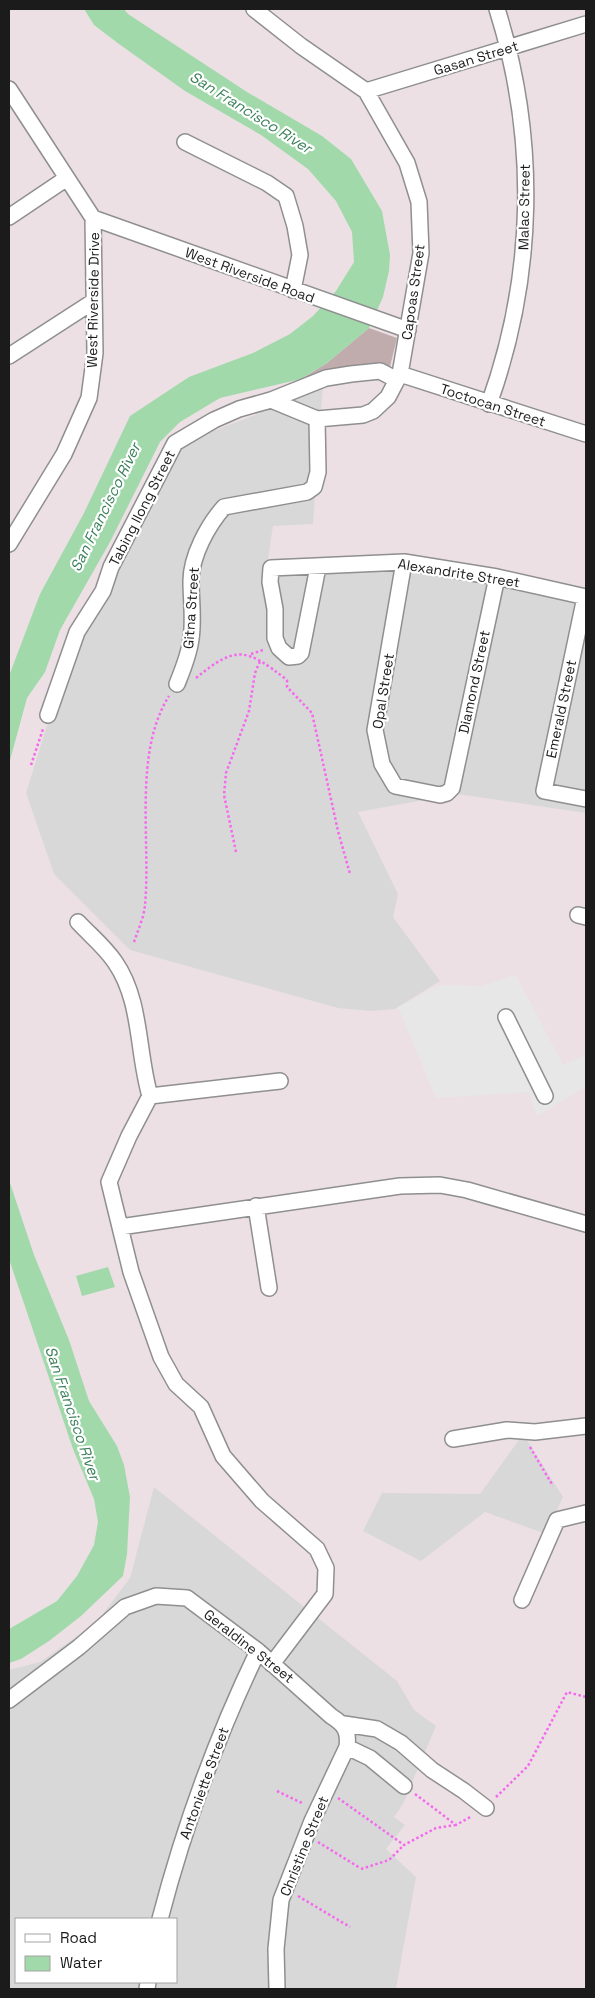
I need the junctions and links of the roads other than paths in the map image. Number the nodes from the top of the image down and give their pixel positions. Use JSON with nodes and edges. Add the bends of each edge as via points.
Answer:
{"nodes":[{"id":1,"x":497,"y":9,"type":"edge"},
{"id":2,"x":259,"y":10,"type":"edge"},
{"id":3,"x":586,"y":24,"type":"edge"},
{"id":4,"x":509,"y":48,"type":"junction"},
{"id":5,"x":9,"y":89,"type":"edge"},
{"id":6,"x":366,"y":92,"type":"junction"},
{"id":7,"x":185,"y":142,"type":"dead end"},
{"id":8,"x":67,"y":178,"type":"junction"},
{"id":9,"x":9,"y":217,"type":"edge"},
{"id":10,"x":93,"y":218,"type":"junction"},
{"id":11,"x":293,"y":290,"type":"junction"},
{"id":12,"x":94,"y":301,"type":"junction"},
{"id":13,"x":408,"y":330,"type":"junction"},
{"id":14,"x":9,"y":356,"type":"edge"},
{"id":15,"x":399,"y":377,"type":"junction"},
{"id":16,"x":271,"y":400,"type":"junction"},
{"id":17,"x":489,"y":404,"type":"junction"},
{"id":18,"x":317,"y":419,"type":"junction"},
{"id":19,"x":586,"y":434,"type":"edge"},
{"id":20,"x":9,"y":544,"type":"edge"},
{"id":21,"x":404,"y":562,"type":"junction"},
{"id":22,"x":318,"y":567,"type":"junction"},
{"id":23,"x":497,"y":577,"type":"junction"},
{"id":24,"x":585,"y":597,"type":"edge"},
{"id":25,"x":177,"y":684,"type":"road end"},
{"id":26,"x":48,"y":715,"type":"road end"},
{"id":27,"x":452,"y":788,"type":"joint"},
{"id":28,"x":586,"y":799,"type":"edge"},
{"id":29,"x":78,"y":922,"type":"dead end"},
{"id":30,"x":506,"y":1017,"type":"dead end"},
{"id":31,"x":280,"y":1081,"type":"dead end"},
{"id":32,"x":150,"y":1096,"type":"junction"},
{"id":33,"x":545,"y":1096,"type":"dead end"},
{"id":34,"x":256,"y":1206,"type":"junction"},
{"id":35,"x":586,"y":1224,"type":"edge"},
{"id":36,"x":120,"y":1227,"type":"junction"},
{"id":37,"x":269,"y":1288,"type":"dead end"},
{"id":38,"x":586,"y":1426,"type":"edge"},
{"id":39,"x":453,"y":1439,"type":"dead end"},
{"id":40,"x":586,"y":1513,"type":"edge"},
{"id":41,"x":522,"y":1600,"type":"dead end"},
{"id":42,"x":258,"y":1651,"type":"junction"},
{"id":43,"x":272,"y":1664,"type":"junction"},
{"id":44,"x":9,"y":1700,"type":"edge"},
{"id":45,"x":338,"y":1720,"type":"junction"},
{"id":46,"x":347,"y":1747,"type":"junction"},
{"id":47,"x":404,"y":1786,"type":"road end"},
{"id":48,"x":486,"y":1808,"type":"road end"},
{"id":49,"x":160,"y":1918,"type":"edge"},
{"id":50,"x":277,"y":1989,"type":"edge"}],
"edges":[{"from":1,"to":4,"type":"street","name":"Malac Street"},
{"from":2,"to":6,"type":"street","name":"Capoas Street"},
{"from":3,"to":4,"type":"street","name":"Gasan Street"},
{"from":4,"to":6,"type":"street","name":"Gasan Street"},
{"from":4,"to":17,"type":"street","name":"Malac Street","via":[[522,130],[526,212],[515,320]]},
{"from":5,"to":8,"type":"street","name":"West Riverside Drive"},
{"from":6,"to":13,"type":"street","name":"Capoas Street","via":[[407,163],[419,202],[422,253]]},
{"from":7,"to":11,"type":"street","via":[[267,183],[286,196],[300,255]]},
{"from":8,"to":9,"type":"street"},
{"from":8,"to":10,"type":"street","name":"West Riverside Drive"},
{"from":10,"to":11,"type":"street","name":"West Riverside Road"},
{"from":10,"to":12,"type":"street","name":"West Riverside Drive"},
{"from":11,"to":13,"type":"street","name":"West Riverside Road"},
{"from":12,"to":14,"type":"street"},
{"from":12,"to":20,"type":"street","name":"West Riverside Drive","via":[[95,353],[89,398],[64,454]]},
{"from":13,"to":15,"type":"street","name":"Capoas Street"},
{"from":15,"to":16,"type":"street","name":"Toctocan Street","via":[[380,370],[326,378]]},
{"from":15,"to":17,"type":"street","name":"Toctocan Street"},
{"from":15,"to":18,"type":"street","via":[[388,397],[373,411],[363,415]]},
{"from":16,"to":18,"type":"street"},
{"from":16,"to":26,"type":"street","name":"Tabing Ilong Street","via":[[230,412],[175,443],[110,567],[103,591],[78,632]]},
{"from":17,"to":19,"type":"street","name":"Toctocan Street"},
{"from":18,"to":25,"type":"street","name":"Gitna Street","via":[[318,472],[314,487],[307,492],[224,507],[208,531],[192,573],[191,637],[188,657]]},
{"from":21,"to":22,"type":"street","name":"Alexandrite Street"},
{"from":21,"to":23,"type":"street","name":"Alexandrite Street"},
{"from":21,"to":27,"type":"street","name":"Opal Street","via":[[375,730],[382,764],[395,786],[440,795]]},
{"from":22,"to":22,"type":"street","name":"Alexandrite Street","via":[[301,653],[289,657],[277,644],[271,568]]},
{"from":23,"to":24,"type":"street","name":"Alexandrite Street"},
{"from":23,"to":27,"type":"street","name":"Diamond Street"},
{"from":24,"to":28,"type":"street","name":"Emerald Street","via":[[544,791]]},
{"from":29,"to":32,"type":"street","via":[[115,961],[128,986]]},
{"from":30,"to":33,"type":"street"},
{"from":31,"to":32,"type":"street"},
{"from":32,"to":36,"type":"street","via":[[110,1182]]},
{"from":34,"to":35,"type":"street","via":[[400,1186],[440,1185]]},
{"from":34,"to":36,"type":"street"},
{"from":34,"to":37,"type":"street"},
{"from":36,"to":43,"type":"street","via":[[131,1272],[161,1357],[176,1384],[201,1407],[223,1456],[262,1501],[317,1549],[326,1568],[324,1594]]},
{"from":38,"to":39,"type":"street","via":[[535,1432],[508,1430]]},
{"from":40,"to":41,"type":"street","via":[[558,1520]]},
{"from":42,"to":43,"type":"street","name":"Geraldine Street"},
{"from":42,"to":44,"type":"street","name":"Geraldine Street","via":[[187,1598],[156,1596],[125,1607]]},
{"from":42,"to":49,"type":"street","name":"Antoniette Street","via":[[232,1706],[172,1874]]},
{"from":43,"to":45,"type":"street","name":"Geraldine Street"},
{"from":45,"to":46,"type":"street","via":[[348,1735]]},
{"from":45,"to":48,"type":"street","via":[[376,1729],[401,1743],[432,1770]]},
{"from":46,"to":47,"type":"street","via":[[370,1758]]},
{"from":46,"to":50,"type":"street","name":"Christine Street","via":[[306,1835],[281,1900],[276,1949]]}]}
